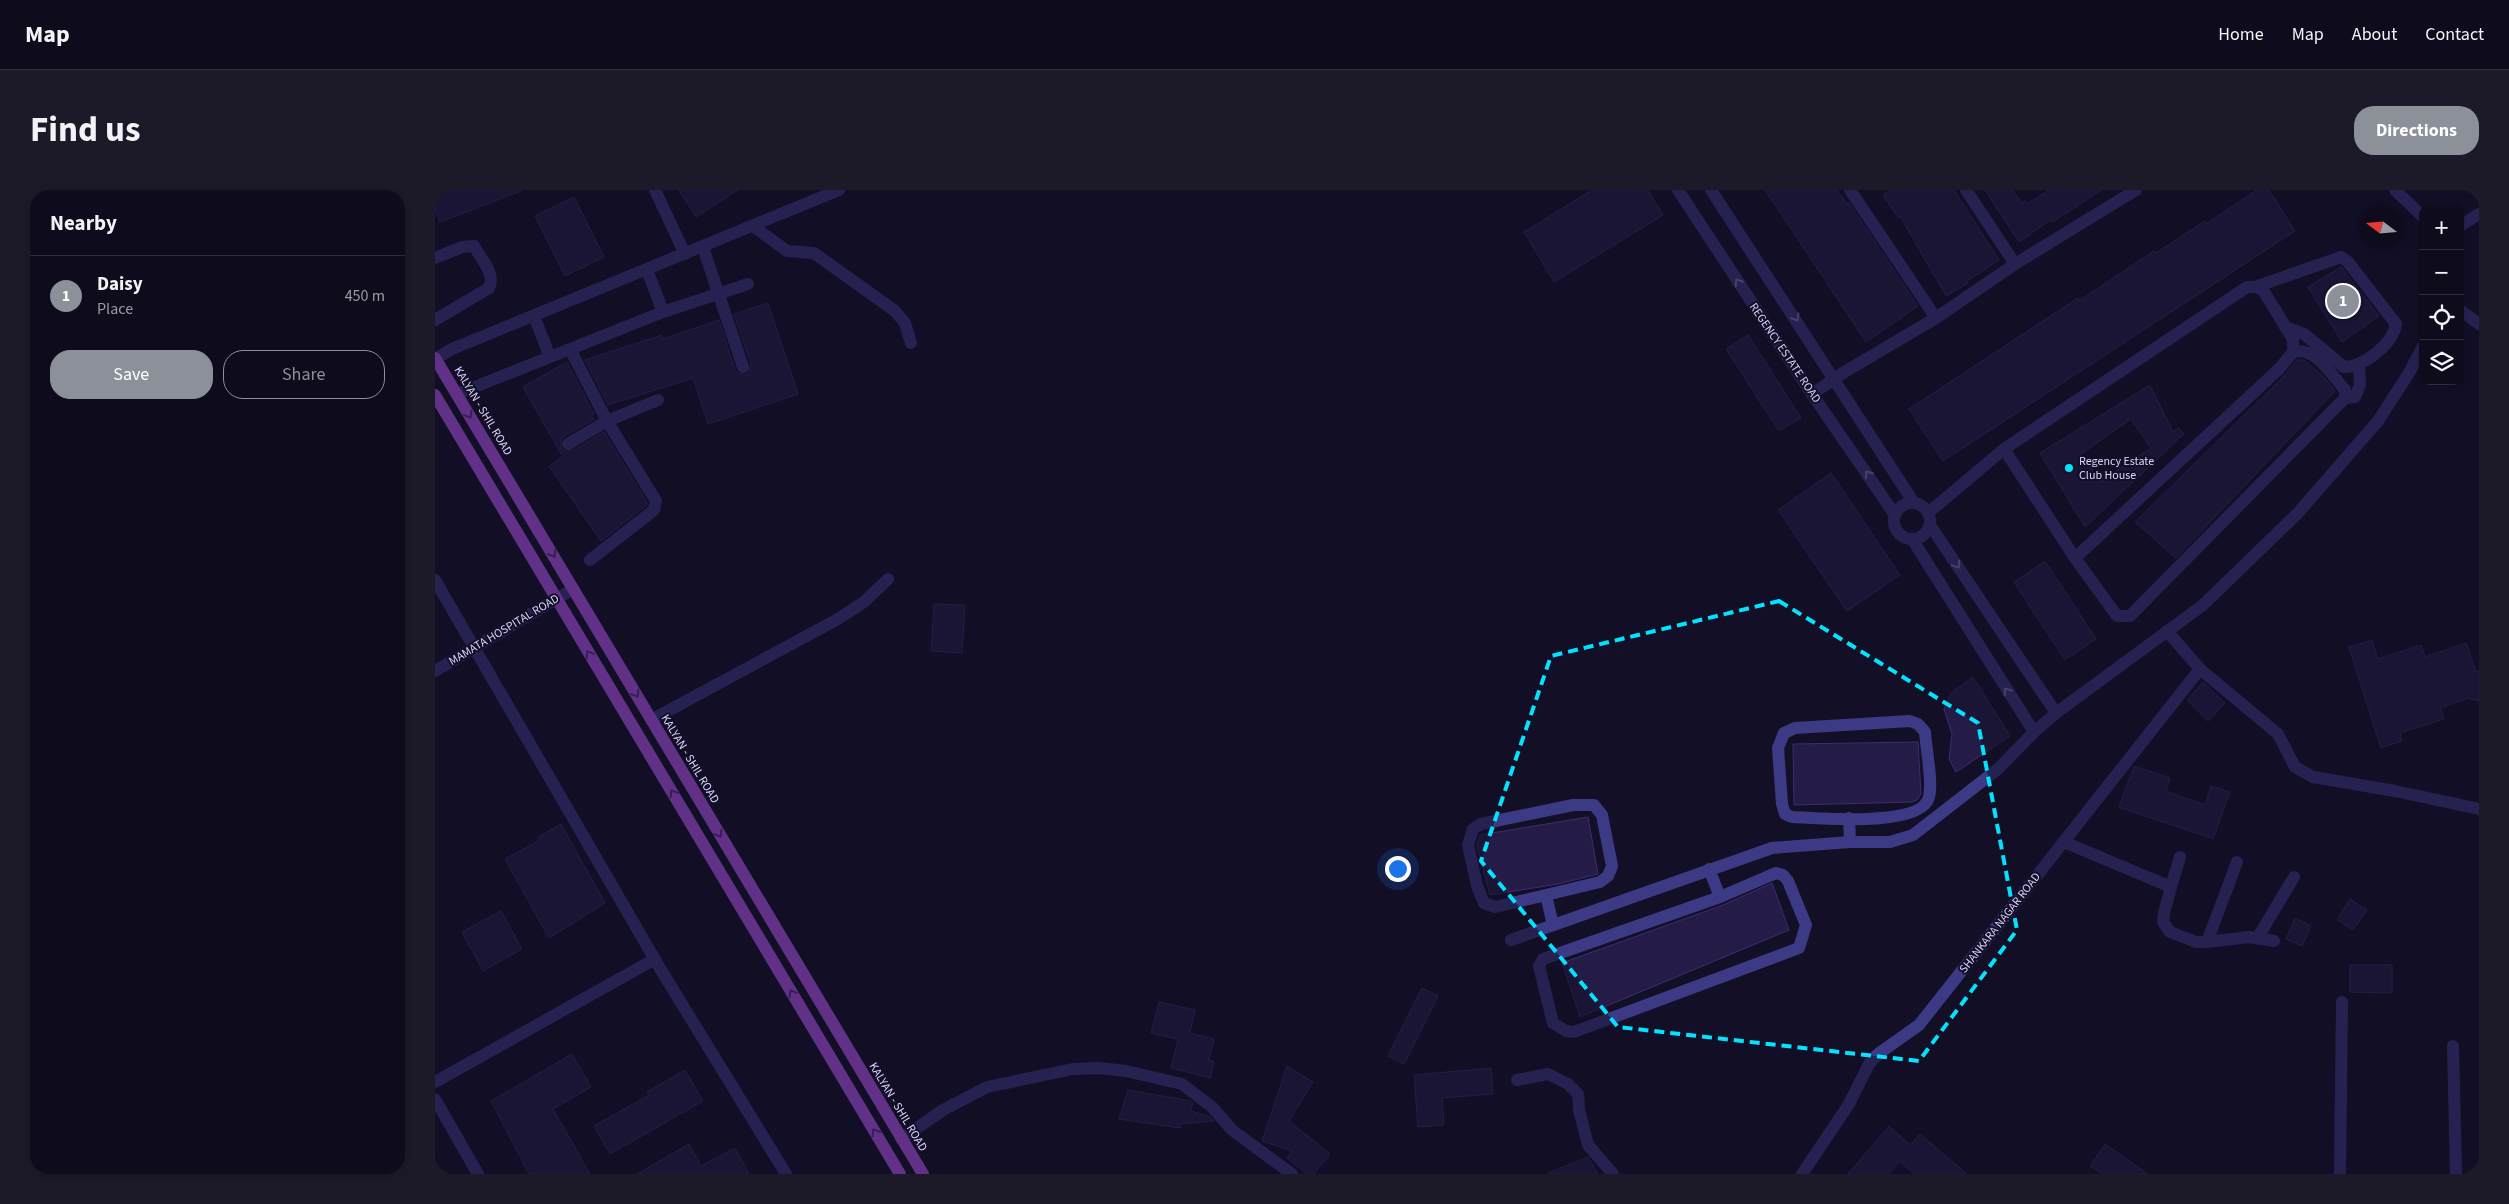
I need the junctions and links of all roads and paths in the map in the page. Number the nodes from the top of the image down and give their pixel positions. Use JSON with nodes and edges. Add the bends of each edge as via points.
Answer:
{"nodes":[{"id":1,"x":655,"y":190,"type":"edge"},
{"id":2,"x":839,"y":190,"type":"edge"},
{"id":3,"x":1678,"y":190,"type":"edge"},
{"id":4,"x":1711,"y":190,"type":"edge"},
{"id":5,"x":1850,"y":190,"type":"edge"},
{"id":6,"x":1965,"y":190,"type":"edge"},
{"id":7,"x":2136,"y":190,"type":"edge"},
{"id":8,"x":2395,"y":190,"type":"edge"},
{"id":9,"x":2419,"y":212,"type":"edge"},
{"id":10,"x":2479,"y":214,"type":"edge"},
{"id":11,"x":2464,"y":223,"type":"edge"},
{"id":12,"x":753,"y":226,"type":"junction"},
{"id":13,"x":703,"y":247,"type":"junction"},
{"id":14,"x":685,"y":254,"type":"junction"},
{"id":15,"x":435,"y":258,"type":"edge"},
{"id":16,"x":2015,"y":264,"type":"junction"},
{"id":17,"x":647,"y":270,"type":"junction"},
{"id":18,"x":748,"y":284,"type":"dead end"},
{"id":19,"x":2255,"y":287,"type":"junction"},
{"id":20,"x":719,"y":293,"type":"junction"},
{"id":21,"x":663,"y":312,"type":"junction"},
{"id":22,"x":2464,"y":313,"type":"edge"},
{"id":23,"x":534,"y":316,"type":"junction"},
{"id":24,"x":1936,"y":318,"type":"junction"},
{"id":25,"x":435,"y":320,"type":"edge"},
{"id":26,"x":2479,"y":324,"type":"edge"},
{"id":27,"x":2285,"y":326,"type":"junction"},
{"id":28,"x":911,"y":343,"type":"dead end"},
{"id":29,"x":570,"y":349,"type":"junction"},
{"id":30,"x":2293,"y":352,"type":"junction"},
{"id":31,"x":2419,"y":354,"type":"edge"},
{"id":32,"x":550,"y":357,"type":"junction"},
{"id":33,"x":435,"y":359,"type":"edge"},
{"id":34,"x":2359,"y":365,"type":"junction"},
{"id":35,"x":743,"y":367,"type":"dead end"},
{"id":36,"x":1835,"y":378,"type":"junction"},
{"id":37,"x":457,"y":394,"type":"junction"},
{"id":38,"x":1812,"y":394,"type":"junction"},
{"id":39,"x":435,"y":395,"type":"edge"},
{"id":40,"x":2345,"y":398,"type":"junction"},
{"id":41,"x":657,"y":400,"type":"dead end"},
{"id":42,"x":607,"y":421,"type":"junction"},
{"id":43,"x":569,"y":444,"type":"dead end"},
{"id":44,"x":2003,"y":449,"type":"junction"},
{"id":45,"x":1914,"y":503,"type":"junction"},
{"id":46,"x":1895,"y":515,"type":"junction"},
{"id":47,"x":1929,"y":519,"type":"junction"},
{"id":48,"x":1912,"y":540,"type":"junction"},
{"id":49,"x":2075,"y":558,"type":"junction"},
{"id":50,"x":590,"y":560,"type":"dead end"},
{"id":51,"x":888,"y":579,"type":"dead end"},
{"id":52,"x":435,"y":580,"type":"edge"},
{"id":53,"x":573,"y":589,"type":"junction"},
{"id":54,"x":557,"y":599,"type":"junction"},
{"id":55,"x":2167,"y":631,"type":"junction"},
{"id":56,"x":475,"y":648,"type":"junction"},
{"id":57,"x":2200,"y":669,"type":"junction"},
{"id":58,"x":435,"y":671,"type":"edge"},
{"id":59,"x":2056,"y":713,"type":"junction"},
{"id":60,"x":651,"y":720,"type":"junction"},
{"id":61,"x":2034,"y":732,"type":"junction"},
{"id":62,"x":2479,"y":809,"type":"edge"},
{"id":63,"x":1849,"y":818,"type":"junction"},
{"id":64,"x":1850,"y":842,"type":"junction"},
{"id":65,"x":2064,"y":842,"type":"junction"},
{"id":66,"x":2181,"y":857,"type":"dead end"},
{"id":67,"x":2237,"y":862,"type":"dead end"},
{"id":68,"x":1709,"y":869,"type":"junction"},
{"id":69,"x":2294,"y":878,"type":"dead end"},
{"id":70,"x":2171,"y":887,"type":"junction"},
{"id":71,"x":1546,"y":895,"type":"junction"},
{"id":72,"x":1720,"y":897,"type":"junction"},
{"id":73,"x":1553,"y":925,"type":"junction"},
{"id":74,"x":2258,"y":937,"type":"junction"},
{"id":75,"x":1511,"y":940,"type":"dead end"},
{"id":76,"x":2274,"y":941,"type":"dead end"},
{"id":77,"x":2207,"y":942,"type":"junction"},
{"id":78,"x":655,"y":959,"type":"junction"},
{"id":79,"x":2342,"y":1002,"type":"dead end"},
{"id":80,"x":2453,"y":1046,"type":"dead end"},
{"id":81,"x":1517,"y":1080,"type":"dead end"},
{"id":82,"x":435,"y":1082,"type":"edge"},
{"id":83,"x":435,"y":1099,"type":"edge"},
{"id":84,"x":901,"y":1139,"type":"junction"},
{"id":85,"x":478,"y":1174,"type":"edge"},
{"id":86,"x":786,"y":1174,"type":"edge"},
{"id":87,"x":900,"y":1174,"type":"edge"},
{"id":88,"x":923,"y":1174,"type":"edge"},
{"id":89,"x":1291,"y":1174,"type":"edge"},
{"id":90,"x":1613,"y":1174,"type":"edge"},
{"id":91,"x":1802,"y":1174,"type":"edge"},
{"id":92,"x":2340,"y":1174,"type":"edge"},
{"id":93,"x":2456,"y":1174,"type":"edge"}],
"edges":[{"from":1,"to":14,"type":"street"},
{"from":2,"to":12,"type":"street"},
{"from":38,"to":3,"type":"street","name":"REGENCY ESTATE ROAD","one_way":true},
{"from":4,"to":36,"type":"street","one_way":true},
{"from":5,"to":24,"type":"street"},
{"from":6,"to":16,"type":"street"},
{"from":7,"to":16,"type":"street"},
{"from":8,"to":9,"type":"street"},
{"from":10,"to":11,"type":"street"},
{"from":12,"to":13,"type":"street"},
{"from":12,"to":28,"type":"street","via":[[787,251],[814,253],[895,311],[905,323]]},
{"from":13,"to":14,"type":"street"},
{"from":13,"to":20,"type":"street"},
{"from":14,"to":17,"type":"street"},
{"from":15,"to":25,"type":"street","via":[[461,247],[474,246],[492,282],[489,288]]},
{"from":16,"to":24,"type":"street"},
{"from":17,"to":21,"type":"street"},
{"from":17,"to":23,"type":"street"},
{"from":18,"to":20,"type":"street"},
{"from":19,"to":27,"type":"street","via":[[2263,290]]},
{"from":19,"to":34,"type":"street","via":[[2341,257],[2396,324],[2395,333],[2388,342]]},
{"from":19,"to":44,"type":"street","via":[[2247,287]]},
{"from":20,"to":21,"type":"street"},
{"from":20,"to":35,"type":"street"},
{"from":21,"to":29,"type":"street"},
{"from":22,"to":26,"type":"street"},
{"from":23,"to":32,"type":"street"},
{"from":23,"to":33,"type":"street"},
{"from":24,"to":36,"type":"street"},
{"from":27,"to":30,"type":"street","via":[[2293,339]]},
{"from":27,"to":34,"type":"street","via":[[2305,334],[2345,367]]},
{"from":29,"to":32,"type":"street"},
{"from":29,"to":42,"type":"street"},
{"from":30,"to":40,"type":"street","via":[[2311,353],[2345,390]]},
{"from":30,"to":49,"type":"street","via":[[2279,369]]},
{"from":31,"to":55,"type":"street","via":[[2378,421],[2298,513],[2203,605]]},
{"from":32,"to":37,"type":"street"},
{"from":33,"to":37,"type":"main road","name":"KALYAN - SHIL ROAD"},
{"from":34,"to":40,"type":"street","via":[[2361,386],[2355,397]]},
{"from":36,"to":38,"type":"street"},
{"from":36,"to":45,"type":"street"},
{"from":37,"to":53,"type":"main road","name":"KALYAN - SHIL ROAD","one_way":true},
{"from":46,"to":38,"type":"street","name":"REGENCY ESTATE ROAD","one_way":true},
{"from":39,"to":54,"type":"main road"},
{"from":40,"to":49,"type":"street","via":[[2130,616],[2117,616]]},
{"from":41,"to":42,"type":"street"},
{"from":42,"to":43,"type":"street"},
{"from":42,"to":50,"type":"street","via":[[657,501],[657,506]]},
{"from":44,"to":47,"type":"street"},
{"from":44,"to":49,"type":"street"},
{"from":45,"to":46,"type":"street","via":[[1903,506]]},
{"from":45,"to":47,"type":"street","via":[[1924,508]]},
{"from":46,"to":48,"type":"street","via":[[1897,531]]},
{"from":47,"to":48,"type":"street","via":[[1923,535]]},
{"from":47,"to":59,"type":"street","one_way":true},
{"from":61,"to":48,"type":"street","one_way":true},
{"from":51,"to":60,"type":"street","via":[[838,619]]},
{"from":52,"to":56,"type":"street"},
{"from":53,"to":54,"type":"street","name":"MAMATA HOSPITAL ROAD"},
{"from":53,"to":60,"type":"main road","name":"KALYAN - SHIL ROAD","one_way":true},
{"from":54,"to":56,"type":"street","name":"MAMATA HOSPITAL ROAD"},
{"from":87,"to":54,"type":"main road","one_way":true},
{"from":55,"to":57,"type":"street"},
{"from":55,"to":59,"type":"street"},
{"from":56,"to":58,"type":"street","name":"MAMATA HOSPITAL ROAD"},
{"from":56,"to":78,"type":"street"},
{"from":57,"to":62,"type":"street","via":[[2278,734],[2295,767],[2313,777]]},
{"from":57,"to":65,"type":"street","name":"SHANKARA NAGAR ROAD"},
{"from":59,"to":61,"type":"street"},
{"from":60,"to":84,"type":"main road","name":"KALYAN - SHIL ROAD","one_way":true},
{"from":61,"to":64,"type":"street","via":[[1998,769],[1913,835],[1890,842]]},
{"from":63,"to":63,"type":"street","via":[[1792,818],[1785,814],[1778,748],[1784,733],[1795,728],[1910,721],[1919,724],[1925,732],[1928,769],[1929,798],[1923,807],[1909,814],[1885,818]]},
{"from":63,"to":64,"type":"street"},
{"from":64,"to":68,"type":"street","via":[[1771,848]]},
{"from":65,"to":70,"type":"street"},
{"from":65,"to":91,"type":"street","name":"SHANKARA NAGAR ROAD","via":[[1919,1025],[1869,1064],[1849,1104]]},
{"from":66,"to":70,"type":"street"},
{"from":67,"to":77,"type":"street"},
{"from":68,"to":72,"type":"street"},
{"from":68,"to":73,"type":"street"},
{"from":69,"to":74,"type":"street"},
{"from":70,"to":77,"type":"street","via":[[2164,913],[2165,927],[2196,942]]},
{"from":71,"to":71,"type":"street","via":[[1495,907],[1484,903],[1468,845],[1473,829],[1481,824],[1594,805],[1602,815],[1612,866],[1608,876],[1600,882]]},
{"from":71,"to":73,"type":"street"},
{"from":72,"to":72,"type":"street","via":[[1776,873],[1783,875],[1806,925],[1799,948],[1575,1032],[1553,1023],[1539,966],[1543,959]]},
{"from":73,"to":75,"type":"street"},
{"from":74,"to":76,"type":"street"},
{"from":74,"to":77,"type":"street"},
{"from":78,"to":82,"type":"street"},
{"from":78,"to":86,"type":"street"},
{"from":79,"to":92,"type":"street"},
{"from":80,"to":93,"type":"street"},
{"from":81,"to":90,"type":"street","via":[[1548,1074],[1569,1084],[1578,1094],[1588,1145]]},
{"from":83,"to":85,"type":"street"},
{"from":84,"to":88,"type":"main road","name":"KALYAN - SHIL ROAD"},
{"from":84,"to":89,"type":"street","via":[[943,1110],[987,1087],[1073,1069],[1098,1068],[1182,1084],[1212,1107],[1232,1130]]}]}
